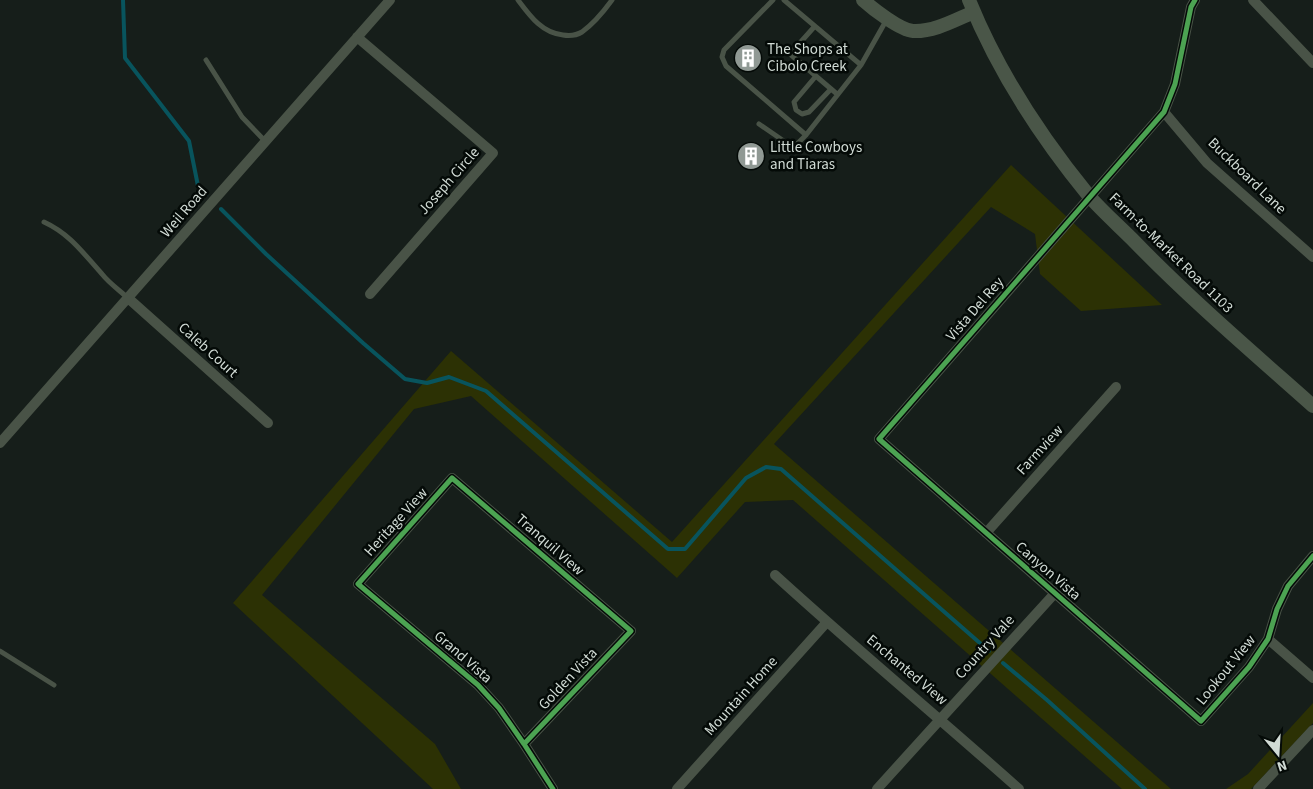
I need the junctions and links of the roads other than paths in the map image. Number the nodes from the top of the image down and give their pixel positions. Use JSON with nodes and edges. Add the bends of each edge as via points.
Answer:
{"nodes":[{"id":1,"x":390,"y":0,"type":"edge"},
{"id":2,"x":518,"y":0,"type":"edge"},
{"id":3,"x":612,"y":0,"type":"edge"},
{"id":4,"x":773,"y":0,"type":"edge"},
{"id":5,"x":784,"y":0,"type":"edge"},
{"id":6,"x":863,"y":0,"type":"edge"},
{"id":7,"x":1195,"y":0,"type":"edge"},
{"id":8,"x":1253,"y":0,"type":"edge"},
{"id":9,"x":971,"y":6,"type":"edge"},
{"id":10,"x":887,"y":19,"type":"junction"},
{"id":11,"x":815,"y":26,"type":"junction"},
{"id":12,"x":357,"y":37,"type":"junction"},
{"id":13,"x":206,"y":60,"type":"dead end"},
{"id":14,"x":1313,"y":63,"type":"edge"},
{"id":15,"x":861,"y":65,"type":"junction"},
{"id":16,"x":816,"y":76,"type":"junction"},
{"id":17,"x":831,"y":88,"type":"junction"},
{"id":18,"x":837,"y":94,"type":"junction"},
{"id":19,"x":1164,"y":112,"type":"junction"},
{"id":20,"x":759,"y":124,"type":"dead end"},
{"id":21,"x":806,"y":135,"type":"junction"},
{"id":22,"x":266,"y":142,"type":"junction"},
{"id":23,"x":1090,"y":196,"type":"junction"},
{"id":24,"x":44,"y":222,"type":"dead end"},
{"id":25,"x":1313,"y":257,"type":"edge"},
{"id":26,"x":370,"y":294,"type":"dead end"},
{"id":27,"x":128,"y":298,"type":"junction"},
{"id":28,"x":1116,"y":387,"type":"dead end"},
{"id":29,"x":1313,"y":406,"type":"edge"},
{"id":30,"x":268,"y":424,"type":"dead end"},
{"id":31,"x":879,"y":439,"type":"joint"},
{"id":32,"x":0,"y":444,"type":"edge"},
{"id":33,"x":452,"y":478,"type":"joint"},
{"id":34,"x":986,"y":533,"type":"junction"},
{"id":35,"x":1313,"y":556,"type":"edge"},
{"id":36,"x":775,"y":575,"type":"dead end"},
{"id":37,"x":358,"y":584,"type":"joint"},
{"id":38,"x":1055,"y":593,"type":"junction"},
{"id":39,"x":827,"y":622,"type":"junction"},
{"id":40,"x":631,"y":631,"type":"joint"},
{"id":41,"x":1268,"y":639,"type":"junction"},
{"id":42,"x":0,"y":651,"type":"edge"},
{"id":43,"x":1313,"y":678,"type":"edge"},
{"id":44,"x":54,"y":685,"type":"dead end"},
{"id":45,"x":940,"y":718,"type":"junction"},
{"id":46,"x":1201,"y":721,"type":"joint"},
{"id":47,"x":1313,"y":730,"type":"edge"},
{"id":48,"x":524,"y":744,"type":"junction"},
{"id":49,"x":553,"y":789,"type":"edge"},
{"id":50,"x":677,"y":789,"type":"edge"},
{"id":51,"x":877,"y":789,"type":"edge"},
{"id":52,"x":1019,"y":789,"type":"edge"},
{"id":53,"x":1258,"y":789,"type":"edge"}],
"edges":[{"from":1,"to":12,"type":"street","name":"Weil Road"},
{"from":2,"to":3,"type":"lane","via":[[536,24],[553,34],[570,36],[581,32]]},
{"from":4,"to":21,"type":"lane","via":[[724,50],[722,57],[726,66]]},
{"from":5,"to":11,"type":"lane"},
{"from":6,"to":10,"type":"main road"},
{"from":7,"to":19,"type":"street","name":"Vista Del Rey","via":[[1175,84]]},
{"from":8,"to":14,"type":"street"},
{"from":9,"to":10,"type":"main road","via":[[936,28],[912,31]]},
{"from":9,"to":23,"type":"main road","name":"Farm-to-Market Road 1103","via":[[1030,118]]},
{"from":10,"to":15,"type":"lane"},
{"from":11,"to":15,"type":"lane"},
{"from":11,"to":16,"type":"lane","via":[[790,54]]},
{"from":12,"to":22,"type":"street","name":"Weil Road"},
{"from":12,"to":26,"type":"street","name":"Joseph Circle","via":[[493,153]]},
{"from":13,"to":22,"type":"lane","via":[[242,117]]},
{"from":15,"to":18,"type":"lane"},
{"from":16,"to":17,"type":"lane"},
{"from":16,"to":17,"type":"lane","via":[[794,102],[796,110],[802,114],[809,112]]},
{"from":17,"to":18,"type":"lane"},
{"from":18,"to":21,"type":"lane"},
{"from":19,"to":23,"type":"street","name":"Vista Del Rey"},
{"from":19,"to":25,"type":"street","name":"Buckboard Lane","via":[[1207,163]]},
{"from":20,"to":21,"type":"lane","via":[[791,146]]},
{"from":22,"to":27,"type":"street","name":"Weil Road"},
{"from":23,"to":29,"type":"main road","name":"Farm-to-Market Road 1103","via":[[1209,315]]},
{"from":23,"to":31,"type":"street","name":"Vista Del Rey"},
{"from":24,"to":27,"type":"lane","via":[[58,229]]},
{"from":27,"to":30,"type":"street","name":"Caleb Court"},
{"from":27,"to":32,"type":"street","name":"Weil Road"},
{"from":28,"to":34,"type":"street","name":"Farmview"},
{"from":31,"to":34,"type":"street","name":"Canyon Vista"},
{"from":33,"to":37,"type":"street","name":"Heritage View"},
{"from":33,"to":40,"type":"street","name":"Tranquil View"},
{"from":34,"to":38,"type":"street","name":"Canyon Vista"},
{"from":35,"to":41,"type":"street","name":"Lookout View","via":[[1288,586]]},
{"from":36,"to":39,"type":"street","name":"Enchanted View"},
{"from":37,"to":48,"type":"street","name":"Grand Vista","via":[[478,685]]},
{"from":38,"to":45,"type":"street","name":"Country Vale"},
{"from":38,"to":46,"type":"street","name":"Canyon Vista"},
{"from":39,"to":45,"type":"street","name":"Enchanted View"},
{"from":39,"to":50,"type":"street","name":"Mountain Home"},
{"from":40,"to":48,"type":"street","name":"Golden Vista"},
{"from":41,"to":43,"type":"street"},
{"from":41,"to":46,"type":"street","name":"Lookout View","via":[[1249,667]]},
{"from":42,"to":44,"type":"lane"},
{"from":45,"to":51,"type":"street","name":"Country Vale"},
{"from":45,"to":52,"type":"street","name":"Enchanted View"},
{"from":47,"to":53,"type":"street"},
{"from":48,"to":49,"type":"street","name":"Grand Vista"}]}
